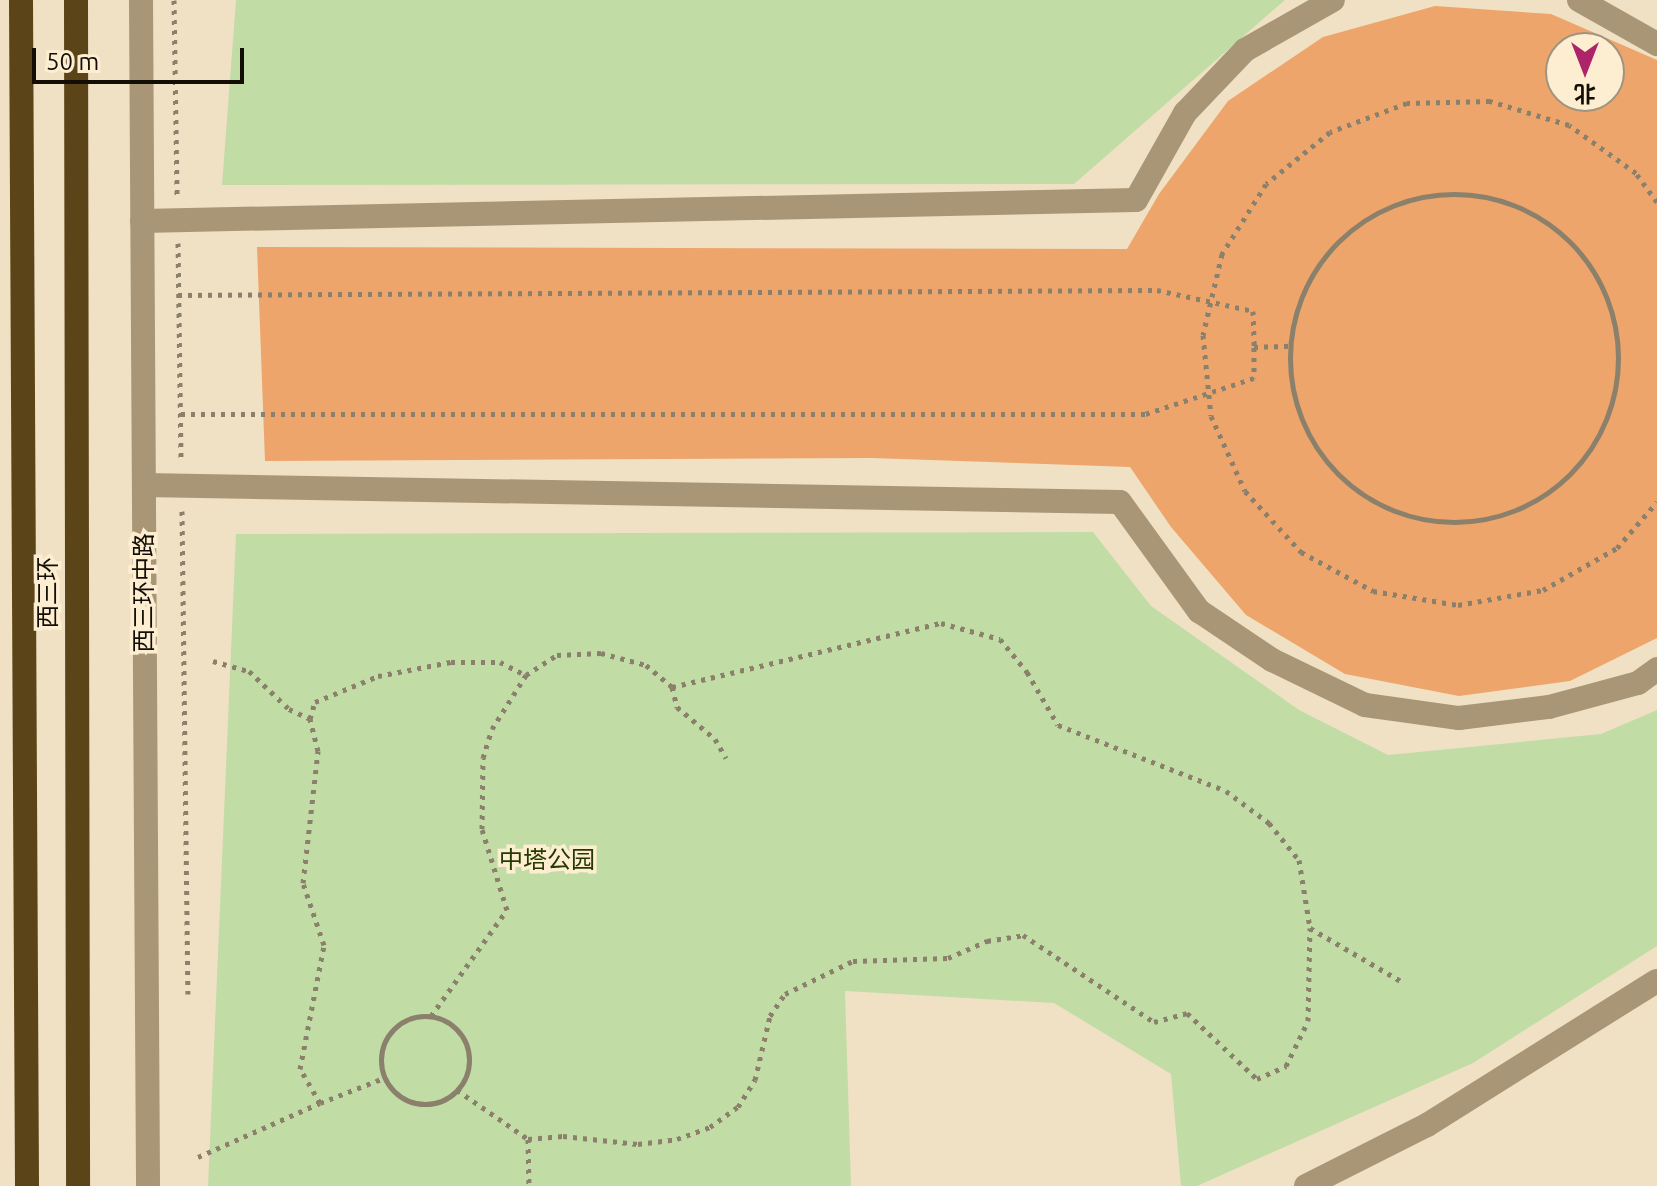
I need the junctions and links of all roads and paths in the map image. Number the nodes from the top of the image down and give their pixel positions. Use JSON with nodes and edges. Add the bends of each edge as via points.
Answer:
{"nodes":[{"id":1,"x":21,"y":0,"type":"edge"},
{"id":2,"x":76,"y":0,"type":"edge"},
{"id":3,"x":141,"y":0,"type":"edge"},
{"id":4,"x":1333,"y":0,"type":"edge"},
{"id":5,"x":1579,"y":0,"type":"edge"},
{"id":6,"x":1657,"y":44,"type":"edge"},
{"id":7,"x":1657,"y":202,"type":"edge"},
{"id":8,"x":142,"y":221,"type":"junction"},
{"id":9,"x":178,"y":295,"type":"dead end"},
{"id":10,"x":1211,"y":302,"type":"junction"},
{"id":11,"x":1291,"y":346,"type":"junction"},
{"id":12,"x":1254,"y":347,"type":"junction"},
{"id":13,"x":1208,"y":393,"type":"junction"},
{"id":14,"x":180,"y":414,"type":"dead end"},
{"id":15,"x":144,"y":485,"type":"junction"},
{"id":16,"x":1657,"y":502,"type":"edge"},
{"id":17,"x":213,"y":661,"type":"dead end"},
{"id":18,"x":1657,"y":669,"type":"edge"},
{"id":19,"x":526,"y":675,"type":"junction"},
{"id":20,"x":672,"y":687,"type":"junction"},
{"id":21,"x":310,"y":719,"type":"junction"},
{"id":22,"x":726,"y":758,"type":"dead end"},
{"id":23,"x":1310,"y":928,"type":"junction"},
{"id":24,"x":1657,"y":981,"type":"edge"},
{"id":25,"x":1404,"y":983,"type":"dead end"},
{"id":26,"x":431,"y":1016,"type":"junction"},
{"id":27,"x":384,"y":1078,"type":"junction"},
{"id":28,"x":457,"y":1090,"type":"junction"},
{"id":29,"x":320,"y":1103,"type":"junction"},
{"id":30,"x":528,"y":1139,"type":"junction"},
{"id":31,"x":198,"y":1157,"type":"dead end"},
{"id":32,"x":27,"y":1186,"type":"edge"},
{"id":33,"x":78,"y":1186,"type":"edge"},
{"id":34,"x":148,"y":1186,"type":"edge"},
{"id":35,"x":529,"y":1186,"type":"edge"},
{"id":36,"x":1306,"y":1186,"type":"edge"}],
"edges":[{"from":1,"to":32,"type":"highway","name":"西三环"},
{"from":2,"to":33,"type":"highway","name":"西三环"},
{"from":3,"to":8,"type":"street","name":"西三环中路"},
{"from":4,"to":8,"type":"street","via":[[1245,50],[1185,113],[1136,200]]},
{"from":5,"to":6,"type":"street"},
{"from":7,"to":10,"type":"path","via":[[1636,173],[1569,125],[1490,101],[1407,103],[1330,132],[1266,184],[1222,254]]},
{"from":8,"to":15,"type":"street","name":"西三环中路"},
{"from":9,"to":10,"type":"path","via":[[1157,290]]},
{"from":10,"to":12,"type":"path","via":[[1253,311]]},
{"from":10,"to":13,"type":"path","via":[[1203,335]]},
{"from":11,"to":11,"type":"path","via":[[1296,310],[1320,261],[1360,222],[1409,199],[1464,193],[1518,205],[1564,234],[1599,277],[1617,328],[1618,383],[1601,434],[1569,477],[1535,500],[1472,521],[1418,519],[1368,498],[1328,464],[1300,417],[1289,364]]},
{"from":11,"to":12,"type":"path"},
{"from":12,"to":13,"type":"path","via":[[1254,378]]},
{"from":13,"to":14,"type":"path","via":[[1145,414]]},
{"from":13,"to":16,"type":"path","via":[[1211,416],[1245,491],[1301,552],[1373,591],[1458,605],[1543,590],[1617,548]]},
{"from":15,"to":18,"type":"street","via":[[1120,502],[1199,611],[1272,660],[1365,705],[1474,716],[1549,707],[1638,683]]},
{"from":15,"to":34,"type":"street","name":"西三环中路"},
{"from":17,"to":21,"type":"path","via":[[249,671],[289,709]]},
{"from":19,"to":20,"type":"path","via":[[557,655],[601,653],[646,665]]},
{"from":19,"to":21,"type":"path","via":[[500,662],[451,662],[378,676],[315,702]]},
{"from":19,"to":26,"type":"path","via":[[492,729],[483,758],[482,829],[507,910]]},
{"from":20,"to":22,"type":"path","via":[[677,707],[715,739]]},
{"from":20,"to":23,"type":"path","via":[[941,623],[1000,639],[1058,725],[1226,791],[1269,823],[1299,860]]},
{"from":21,"to":29,"type":"path","via":[[318,751],[303,883],[324,945],[300,1069]]},
{"from":23,"to":25,"type":"path"},
{"from":23,"to":30,"type":"path","via":[[1308,1021],[1286,1066],[1257,1079],[1187,1013],[1154,1022],[1023,935],[987,941],[948,958],[853,961],[785,994],[770,1016],[755,1080],[738,1107],[710,1127],[677,1139],[638,1144],[563,1136]]},
{"from":24,"to":36,"type":"street","via":[[1427,1125]]},
{"from":26,"to":27,"type":"path","via":[[405,1020],[386,1038]]},
{"from":26,"to":28,"type":"path","via":[[456,1028],[468,1052],[469,1065]]},
{"from":27,"to":28,"type":"path","via":[[392,1090],[417,1103],[446,1099]]},
{"from":27,"to":29,"type":"path"},
{"from":28,"to":30,"type":"path"},
{"from":29,"to":31,"type":"path"},
{"from":30,"to":35,"type":"path"}]}
